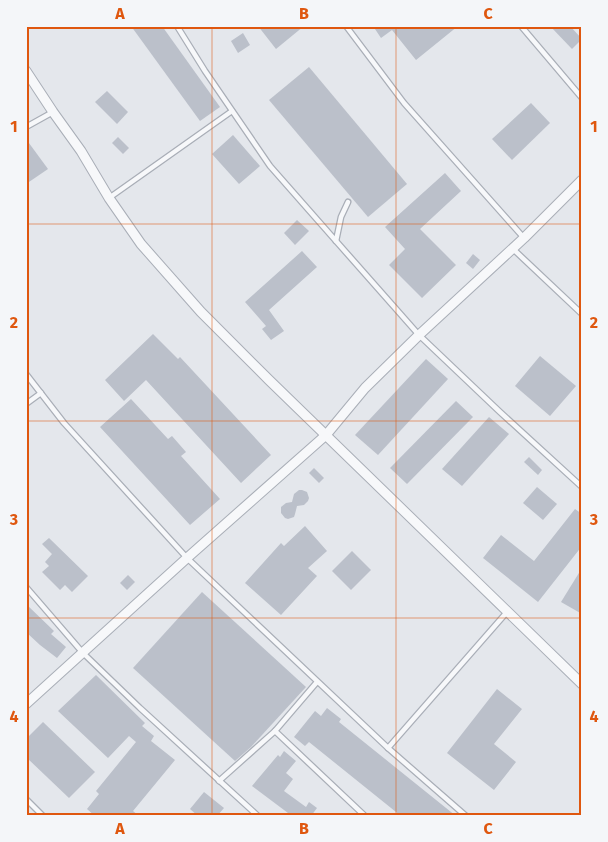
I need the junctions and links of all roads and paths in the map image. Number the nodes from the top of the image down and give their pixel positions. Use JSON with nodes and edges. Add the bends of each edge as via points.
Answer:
{"nodes":[{"id":1,"x":177,"y":26,"type":"edge"},
{"id":2,"x":521,"y":26,"type":"edge"},
{"id":3,"x":349,"y":27,"type":"edge"},
{"id":4,"x":26,"y":71,"type":"edge"},
{"id":5,"x":582,"y":98,"type":"edge"},
{"id":6,"x":232,"y":110,"type":"junction"},
{"id":7,"x":53,"y":112,"type":"junction"},
{"id":8,"x":26,"y":127,"type":"edge"},
{"id":9,"x":582,"y":180,"type":"edge"},
{"id":10,"x":109,"y":198,"type":"junction"},
{"id":11,"x":348,"y":202,"type":"dead end"},
{"id":12,"x":524,"y":238,"type":"junction"},
{"id":13,"x":336,"y":241,"type":"junction"},
{"id":14,"x":512,"y":248,"type":"junction"},
{"id":15,"x":582,"y":314,"type":"edge"},
{"id":16,"x":420,"y":335,"type":"junction"},
{"id":17,"x":26,"y":374,"type":"edge"},
{"id":18,"x":41,"y":393,"type":"junction"},
{"id":19,"x":26,"y":404,"type":"edge"},
{"id":20,"x":326,"y":435,"type":"junction"},
{"id":21,"x":582,"y":487,"type":"edge"},
{"id":22,"x":187,"y":558,"type":"junction"},
{"id":23,"x":26,"y":587,"type":"edge"},
{"id":24,"x":507,"y":612,"type":"junction"},
{"id":25,"x":83,"y":652,"type":"junction"},
{"id":26,"x":317,"y":682,"type":"junction"},
{"id":27,"x":582,"y":684,"type":"edge"},
{"id":28,"x":26,"y":704,"type":"edge"},
{"id":29,"x":275,"y":731,"type":"junction"},
{"id":30,"x":388,"y":748,"type":"junction"},
{"id":31,"x":219,"y":781,"type":"junction"},
{"id":32,"x":26,"y":798,"type":"edge"},
{"id":33,"x":43,"y":816,"type":"edge"},
{"id":34,"x":258,"y":816,"type":"edge"},
{"id":35,"x":365,"y":816,"type":"edge"},
{"id":36,"x":466,"y":816,"type":"edge"}],
"edges":[{"from":1,"to":6,"type":"lane"},
{"from":2,"to":5,"type":"lane"},
{"from":3,"to":12,"type":"lane","via":[[404,103]]},
{"from":4,"to":7,"type":"street"},
{"from":6,"to":10,"type":"lane"},
{"from":6,"to":13,"type":"lane","via":[[270,166]]},
{"from":7,"to":8,"type":"lane"},
{"from":7,"to":10,"type":"street","via":[[81,150]]},
{"from":9,"to":12,"type":"street"},
{"from":10,"to":20,"type":"street","via":[[141,244],[201,312]]},
{"from":11,"to":13,"type":"lane"},
{"from":12,"to":14,"type":"street"},
{"from":13,"to":16,"type":"lane"},
{"from":14,"to":15,"type":"lane"},
{"from":14,"to":16,"type":"street"},
{"from":16,"to":20,"type":"street","via":[[365,388]]},
{"from":16,"to":21,"type":"lane"},
{"from":17,"to":18,"type":"lane"},
{"from":18,"to":19,"type":"lane"},
{"from":18,"to":22,"type":"lane","via":[[64,423]]},
{"from":20,"to":22,"type":"street"},
{"from":20,"to":24,"type":"street"},
{"from":22,"to":25,"type":"street"},
{"from":22,"to":26,"type":"lane"},
{"from":23,"to":25,"type":"lane"},
{"from":24,"to":27,"type":"street"},
{"from":24,"to":30,"type":"lane"},
{"from":25,"to":28,"type":"street"},
{"from":25,"to":31,"type":"lane"},
{"from":26,"to":29,"type":"lane"},
{"from":26,"to":30,"type":"lane"},
{"from":29,"to":31,"type":"lane"},
{"from":29,"to":35,"type":"lane"},
{"from":30,"to":36,"type":"lane"},
{"from":31,"to":34,"type":"lane"},
{"from":32,"to":33,"type":"lane"}]}
